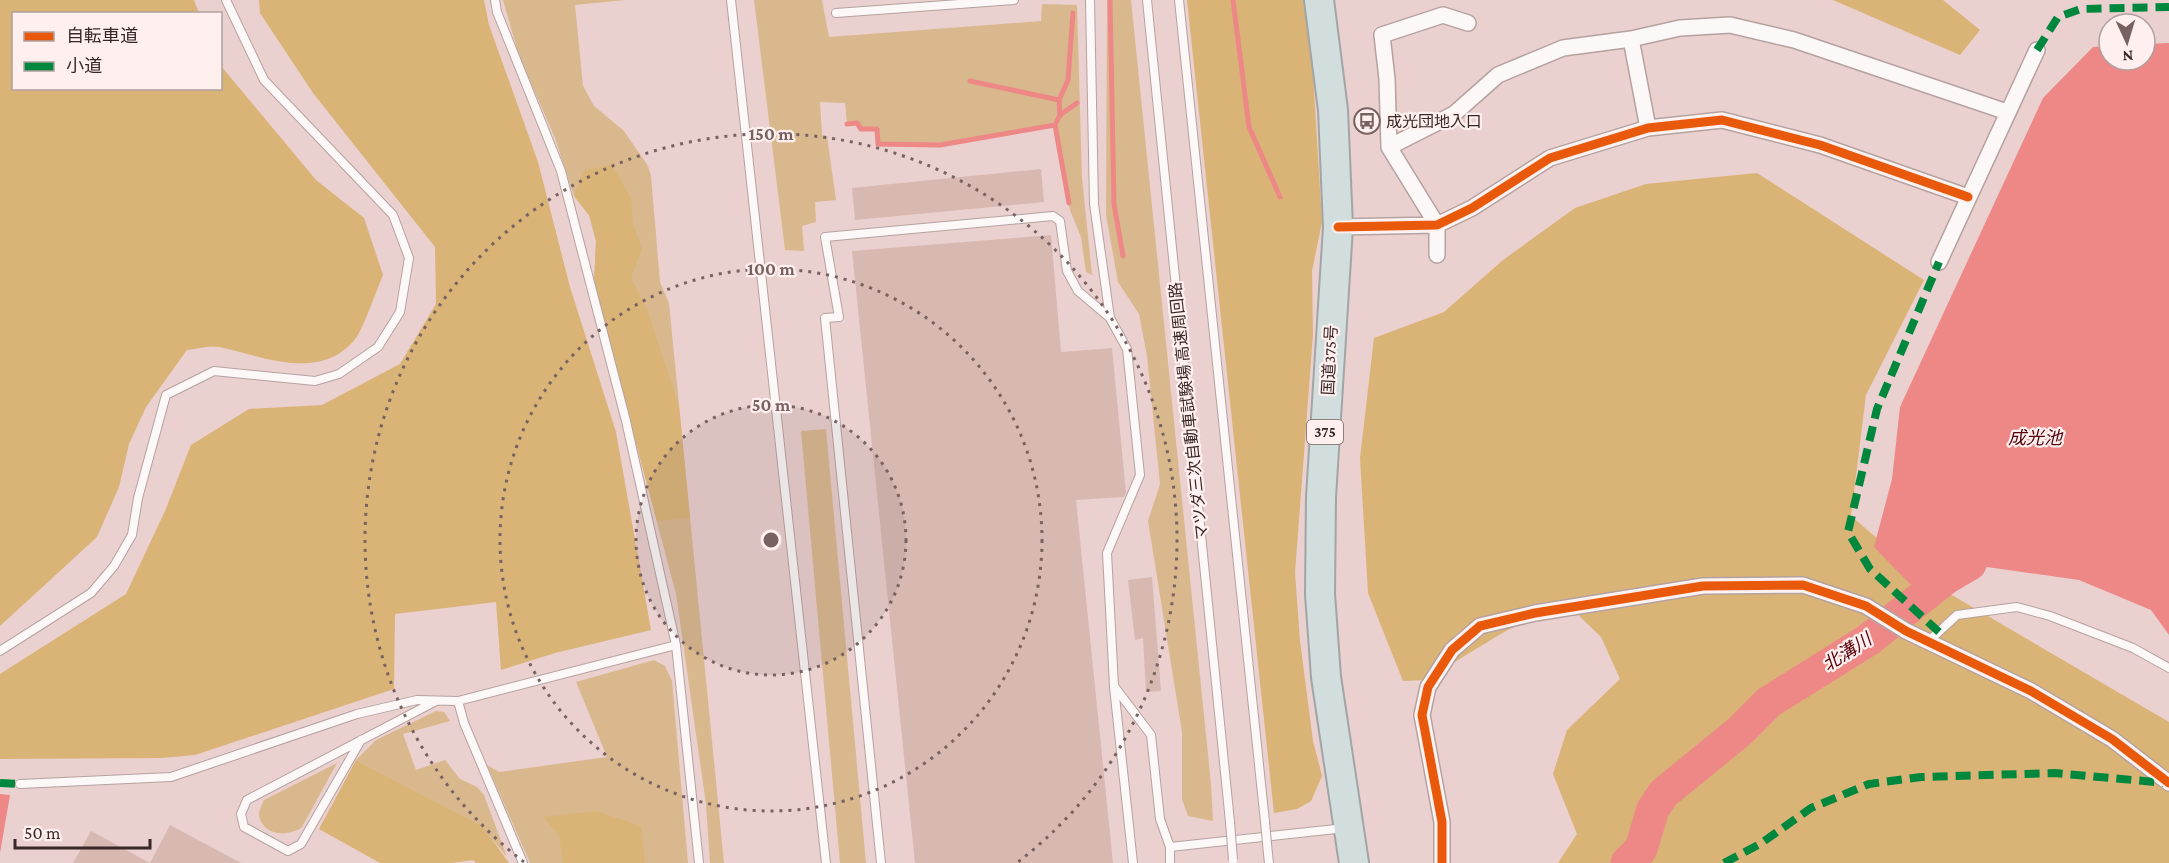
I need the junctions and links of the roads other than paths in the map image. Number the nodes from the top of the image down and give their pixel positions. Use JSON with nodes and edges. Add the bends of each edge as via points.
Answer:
{"nodes":[{"id":1,"x":226,"y":0,"type":"edge"},
{"id":2,"x":495,"y":0,"type":"edge"},
{"id":3,"x":731,"y":0,"type":"edge"},
{"id":4,"x":1014,"y":0,"type":"edge"},
{"id":5,"x":1090,"y":0,"type":"edge"},
{"id":6,"x":1147,"y":0,"type":"edge"},
{"id":7,"x":1179,"y":0,"type":"edge"},
{"id":8,"x":1319,"y":0,"type":"edge"},
{"id":9,"x":836,"y":13,"type":"dead end"},
{"id":10,"x":1468,"y":23,"type":"dead end"},
{"id":11,"x":1631,"y":39,"type":"junction"},
{"id":12,"x":2037,"y":50,"type":"dead end"},
{"id":13,"x":2007,"y":112,"type":"junction"},
{"id":14,"x":1648,"y":128,"type":"junction"},
{"id":15,"x":1389,"y":147,"type":"junction"},
{"id":16,"x":1968,"y":197,"type":"junction"},
{"id":17,"x":1437,"y":225,"type":"junction"},
{"id":18,"x":1338,"y":227,"type":"junction"},
{"id":19,"x":1437,"y":255,"type":"dead end"},
{"id":20,"x":1939,"y":262,"type":"dead end"},
{"id":21,"x":1110,"y":318,"type":"junction"},
{"id":22,"x":1930,"y":640,"type":"junction"},
{"id":23,"x":676,"y":645,"type":"junction"},
{"id":24,"x":0,"y":651,"type":"edge"},
{"id":25,"x":2169,"y":669,"type":"edge"},
{"id":26,"x":1114,"y":686,"type":"junction"},
{"id":27,"x":437,"y":700,"type":"junction"},
{"id":28,"x":458,"y":701,"type":"junction"},
{"id":29,"x":361,"y":740,"type":"junction"},
{"id":30,"x":2169,"y":783,"type":"edge"},
{"id":31,"x":20,"y":784,"type":"dead end"},
{"id":32,"x":1348,"y":828,"type":"junction"},
{"id":33,"x":1170,"y":847,"type":"junction"},
{"id":34,"x":1233,"y":861,"type":"edge"},
{"id":35,"x":523,"y":863,"type":"edge"},
{"id":36,"x":699,"y":863,"type":"edge"},
{"id":37,"x":826,"y":863,"type":"edge"},
{"id":38,"x":881,"y":863,"type":"edge"},
{"id":39,"x":1133,"y":863,"type":"edge"},
{"id":40,"x":1170,"y":863,"type":"edge"},
{"id":41,"x":1269,"y":863,"type":"edge"},
{"id":42,"x":1354,"y":863,"type":"edge"},
{"id":43,"x":1442,"y":863,"type":"edge"}],
"edges":[{"from":1,"to":24,"type":"lane","via":[[264,80],[393,215],[408,258],[400,312],[378,347],[339,374],[315,381],[214,371],[166,395],[132,535],[114,566],[91,593]]},
{"from":2,"to":23,"type":"lane","via":[[561,171],[626,421]]},
{"from":3,"to":37,"type":"lane"},
{"from":4,"to":9,"type":"lane"},
{"from":5,"to":21,"type":"lane","via":[[1094,204]]},
{"from":6,"to":34,"type":"lane","name":"マツダ三次自動車試験場 高速周回路","bridge":true},
{"from":7,"to":41,"type":"lane","bridge":true},
{"from":8,"to":18,"type":"highway","name":"国道375号","number":"375","via":[[1333,110]]},
{"from":10,"to":15,"type":"street","via":[[1443,15],[1382,35]]},
{"from":11,"to":13,"type":"street","via":[[1680,28],[1730,25],[1794,40]]},
{"from":11,"to":14,"type":"street"},
{"from":11,"to":15,"type":"street","via":[[1563,48],[1498,75],[1454,114]]},
{"from":12,"to":13,"type":"street"},
{"from":13,"to":16,"type":"street"},
{"from":14,"to":16,"type":"street","via":[[1722,120],[1820,145]]},
{"from":14,"to":17,"type":"street","via":[[1550,158],[1472,208]]},
{"from":15,"to":17,"type":"street"},
{"from":16,"to":20,"type":"street"},
{"from":17,"to":18,"type":"street"},
{"from":17,"to":19,"type":"street"},
{"from":18,"to":32,"type":"highway","name":"国道375号","number":"375","via":[[1321,497],[1320,594],[1326,677]]},
{"from":21,"to":26,"type":"lane","via":[[1127,349],[1140,475],[1107,554]]},
{"from":21,"to":38,"type":"lane","via":[[1078,291],[1067,271],[1060,221],[1053,216],[825,237],[839,317],[825,318]]},
{"from":22,"to":25,"type":"lane","via":[[1957,615],[2018,607],[2133,648]]},
{"from":22,"to":30,"type":"street","via":[[2031,691],[2112,739]]},
{"from":22,"to":43,"type":"street","via":[[1906,631],[1866,606],[1803,585],[1703,586],[1534,613],[1480,626],[1452,650],[1428,687],[1422,715],[1442,822]]},
{"from":23,"to":28,"type":"lane"},
{"from":23,"to":36,"type":"lane"},
{"from":26,"to":33,"type":"lane","via":[[1151,735],[1160,819]]},
{"from":26,"to":39,"type":"lane"},
{"from":27,"to":28,"type":"lane"},
{"from":27,"to":29,"type":"lane"},
{"from":27,"to":31,"type":"lane","via":[[417,700],[357,714],[171,777]]},
{"from":28,"to":35,"type":"lane"},
{"from":29,"to":29,"type":"lane","via":[[247,800],[241,814],[244,827],[288,850],[301,844]]},
{"from":32,"to":33,"type":"lane"},
{"from":32,"to":42,"type":"highway","name":"国道375号","number":"375"},
{"from":33,"to":40,"type":"lane"}]}
